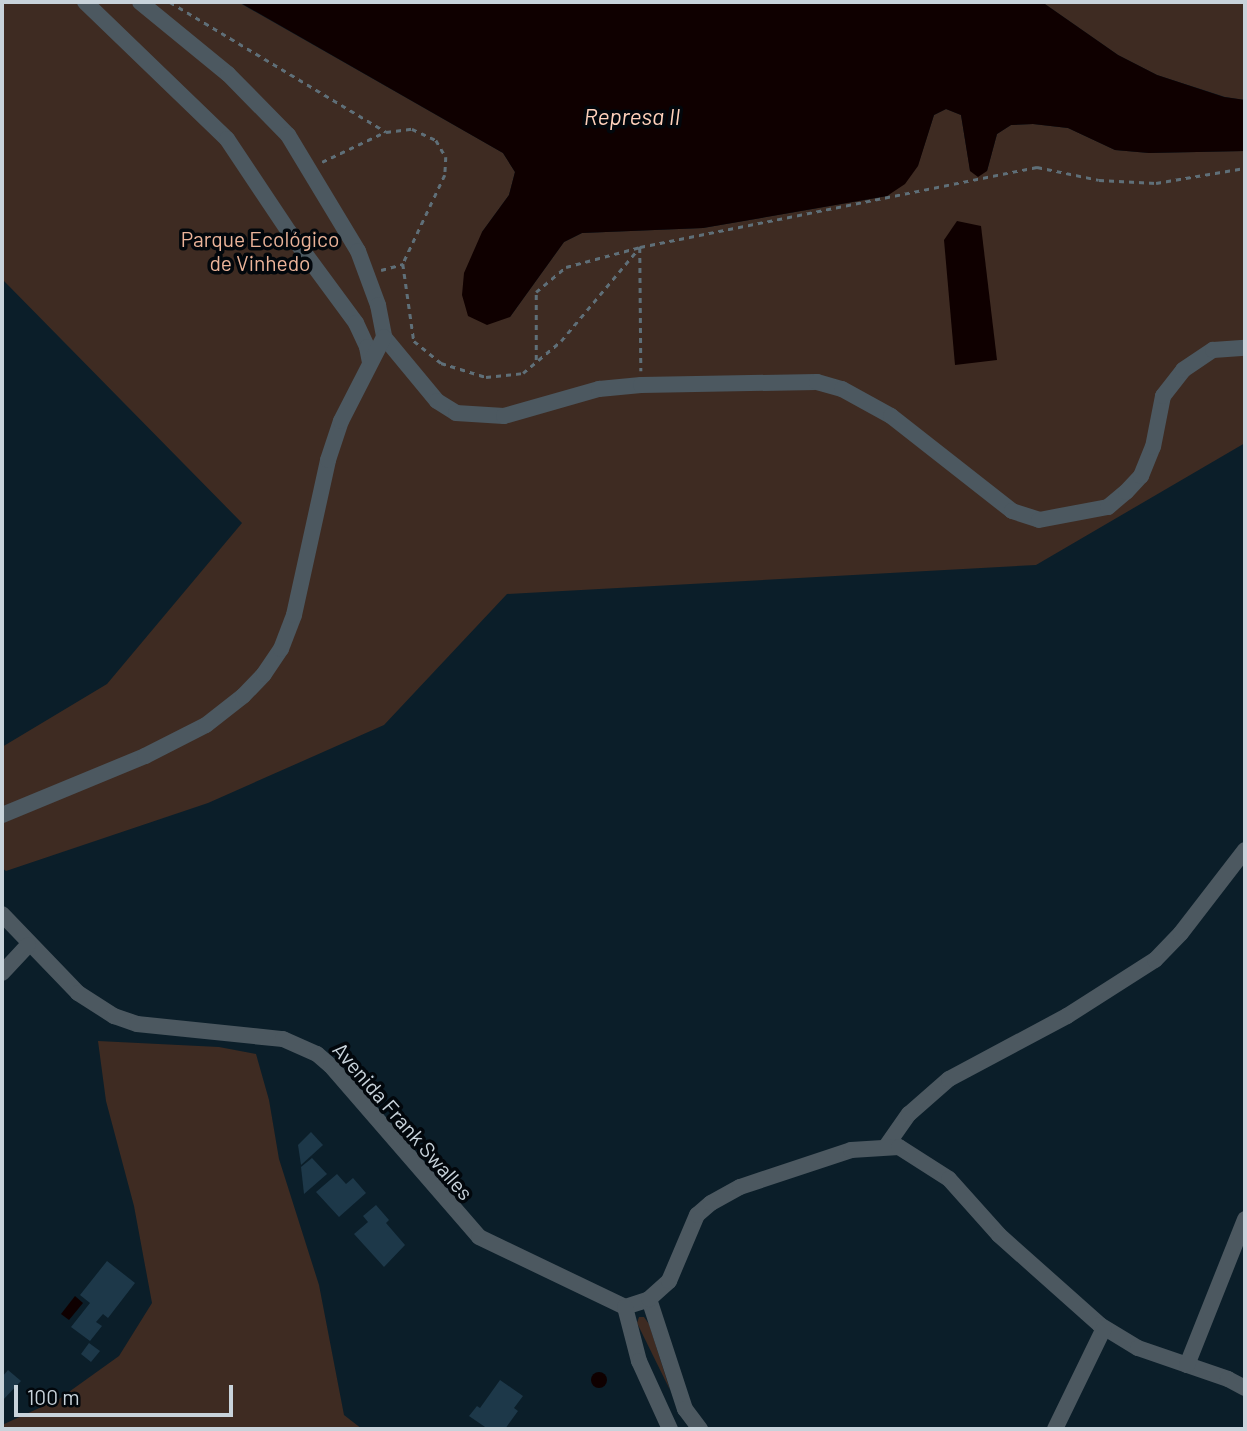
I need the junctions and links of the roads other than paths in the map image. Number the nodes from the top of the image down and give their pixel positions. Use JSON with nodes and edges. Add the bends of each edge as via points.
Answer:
{"nodes":[{"id":1,"x":85,"y":2,"type":"edge"},
{"id":2,"x":140,"y":2,"type":"edge"},
{"id":3,"x":384,"y":337,"type":"junction"},
{"id":4,"x":1245,"y":348,"type":"edge"},
{"id":5,"x":370,"y":363,"type":"junction"},
{"id":6,"x":2,"y":815,"type":"edge"},
{"id":7,"x":1245,"y":849,"type":"edge"},
{"id":8,"x":2,"y":914,"type":"edge"},
{"id":9,"x":28,"y":945,"type":"junction"},
{"id":10,"x":2,"y":973,"type":"edge"},
{"id":11,"x":887,"y":1146,"type":"junction"},
{"id":12,"x":1245,"y":1219,"type":"edge"},
{"id":13,"x":649,"y":1299,"type":"junction"},
{"id":14,"x":625,"y":1307,"type":"junction"},
{"id":15,"x":1104,"y":1328,"type":"junction"},
{"id":16,"x":1187,"y":1365,"type":"junction"},
{"id":17,"x":1245,"y":1388,"type":"edge"},
{"id":18,"x":685,"y":1409,"type":"junction"},
{"id":19,"x":666,"y":1423,"type":"edge"},
{"id":20,"x":700,"y":1429,"type":"edge"},
{"id":21,"x":1055,"y":1429,"type":"edge"}],
"edges":[{"from":1,"to":5,"type":"street","via":[[228,139],[356,323]]},
{"from":2,"to":3,"type":"street","via":[[228,74],[288,135],[368,274]]},
{"from":3,"to":4,"type":"street","via":[[437,401],[456,413],[504,415],[599,389],[641,385],[817,382],[842,389],[891,416],[1012,511],[1039,520],[1108,507],[1126,492],[1141,476],[1153,447],[1163,396],[1183,370],[1213,350]]},
{"from":3,"to":5,"type":"street"},
{"from":5,"to":6,"type":"street","via":[[341,421],[328,460],[294,615],[281,649],[264,674],[206,725],[145,756]]},
{"from":7,"to":11,"type":"street","via":[[1155,960],[1067,1016],[949,1079],[909,1114]]},
{"from":8,"to":9,"type":"street","name":"Avenida Frank Swalles"},
{"from":9,"to":10,"type":"street"},
{"from":9,"to":14,"type":"street","name":"Avenida Frank Swalles","via":[[78,993],[114,1016],[137,1024],[283,1039],[317,1054],[480,1237]]},
{"from":11,"to":13,"type":"street","via":[[851,1150],[740,1187],[711,1203],[697,1215],[669,1281]]},
{"from":11,"to":15,"type":"street","via":[[910,1153],[949,1179],[999,1235]]},
{"from":12,"to":16,"type":"street"},
{"from":13,"to":14,"type":"street"},
{"from":13,"to":18,"type":"street"},
{"from":14,"to":19,"type":"street","via":[[636,1351]]},
{"from":15,"to":16,"type":"street","via":[[1138,1349]]},
{"from":15,"to":21,"type":"street"},
{"from":16,"to":17,"type":"street"},
{"from":18,"to":19,"type":"street"},
{"from":18,"to":20,"type":"street"}]}
